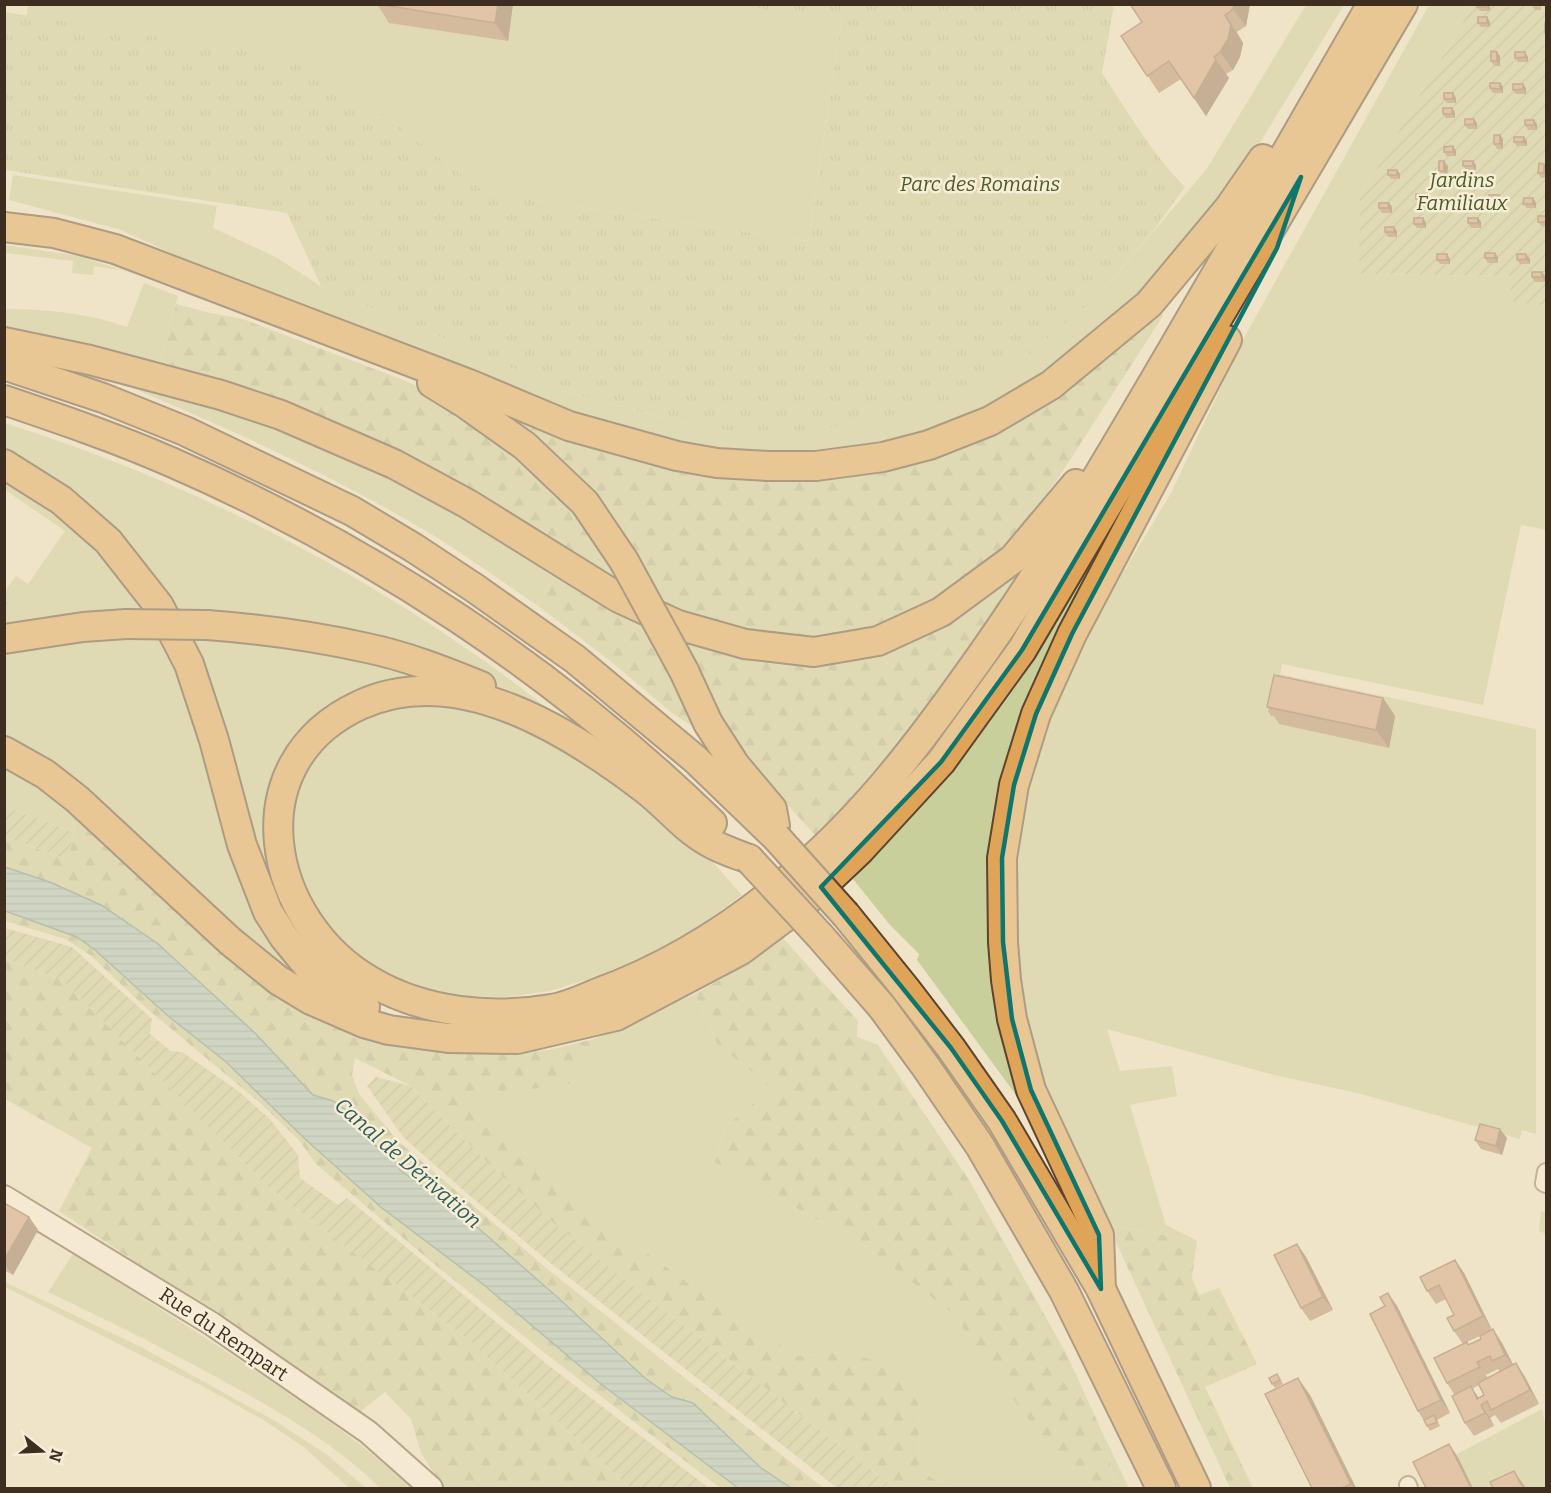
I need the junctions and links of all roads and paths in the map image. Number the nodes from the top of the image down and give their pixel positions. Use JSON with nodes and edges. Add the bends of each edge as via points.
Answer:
{"nodes":[{"id":1,"x":1371,"y":4,"type":"edge"},
{"id":2,"x":1403,"y":4,"type":"edge"},
{"id":3,"x":1301,"y":177,"type":"junction"},
{"id":4,"x":4,"y":214,"type":"edge"},
{"id":5,"x":4,"y":227,"type":"edge"},
{"id":6,"x":233,"y":293,"type":"junction"},
{"id":7,"x":4,"y":342,"type":"edge"},
{"id":8,"x":372,"y":346,"type":"junction"},
{"id":9,"x":4,"y":365,"type":"edge"},
{"id":10,"x":4,"y":400,"type":"edge"},
{"id":11,"x":1134,"y":416,"type":"junction"},
{"id":12,"x":4,"y":464,"type":"edge"},
{"id":13,"x":4,"y":639,"type":"edge"},
{"id":14,"x":520,"y":712,"type":"junction"},
{"id":15,"x":4,"y":751,"type":"edge"},
{"id":16,"x":776,"y":837,"type":"junction"},
{"id":17,"x":749,"y":859,"type":"junction"},
{"id":18,"x":421,"y":1033,"type":"junction"},
{"id":19,"x":1546,"y":1172,"type":"edge"},
{"id":20,"x":1546,"y":1184,"type":"edge"},
{"id":21,"x":4,"y":1197,"type":"edge"},
{"id":22,"x":1101,"y":1289,"type":"junction"},
{"id":23,"x":432,"y":1488,"type":"edge"},
{"id":24,"x":1161,"y":1488,"type":"edge"},
{"id":25,"x":1196,"y":1488,"type":"edge"}],
"edges":[{"from":1,"to":8,"type":"highway","via":[[1229,208],[1149,304],[1052,385],[990,422],[929,445],[883,457],[816,466],[737,464],[677,456],[569,426]]},
{"from":1,"to":11,"type":"highway"},
{"from":2,"to":3,"type":"highway"},
{"from":3,"to":18,"type":"highway","via":[[1022,650],[941,762],[860,850],[805,902],[741,950],[616,1016],[517,1039],[447,1038]]},
{"from":3,"to":22,"type":"highway","via":[[1277,248],[1072,634],[1036,714],[1014,785],[1002,858],[1003,942],[1012,1019],[1031,1090],[1098,1235]]},
{"from":4,"to":6,"type":"highway","via":[[93,228],[156,252]]},
{"from":5,"to":6,"type":"highway","via":[[86,240]]},
{"from":6,"to":8,"type":"highway"},
{"from":7,"to":11,"type":"highway","via":[[199,389],[281,416],[394,464],[468,504],[619,598],[678,625],[745,644],[814,652],[878,641],[941,612],[1013,559]]},
{"from":8,"to":16,"type":"highway","bridge":true,"via":[[525,446],[585,503],[624,561],[708,723],[735,765],[772,808]]},
{"from":9,"to":16,"type":"highway","via":[[185,431],[352,511],[414,548],[575,659],[695,759]]},
{"from":10,"to":17,"type":"highway","via":[[84,428],[241,494],[398,579],[454,614],[557,689],[673,785]]},
{"from":11,"to":14,"type":"highway","via":[[1043,567],[920,742],[868,804],[786,882],[682,956],[622,985],[555,1009],[488,1014],[443,1008],[391,993],[367,980],[323,945],[296,904],[284,872],[279,842],[285,783],[310,742],[324,728],[373,699],[439,692],[481,699]]},
{"from":12,"to":18,"type":"highway","via":[[61,500],[108,541],[159,606],[189,664],[254,878],[268,912],[289,945],[332,988]]},
{"from":13,"to":14,"type":"highway","bridge":true,"via":[[126,624],[207,624],[297,634],[369,648],[434,667],[495,691]]},
{"from":14,"to":17,"type":"highway","via":[[608,762],[649,791],[704,840]]},
{"from":15,"to":18,"type":"highway","via":[[45,774],[77,799],[230,942],[278,980],[311,1000],[364,1023]]},
{"from":16,"to":22,"type":"highway","bridge":true,"via":[[912,996],[983,1094]]},
{"from":17,"to":24,"type":"highway","bridge":true,"via":[[882,1007],[980,1146],[1064,1291]]},
{"from":19,"to":20,"type":"street"},
{"from":21,"to":23,"type":"street","name":"Rue du Rempart","via":[[222,1331],[368,1432]]},
{"from":22,"to":25,"type":"highway"}]}
